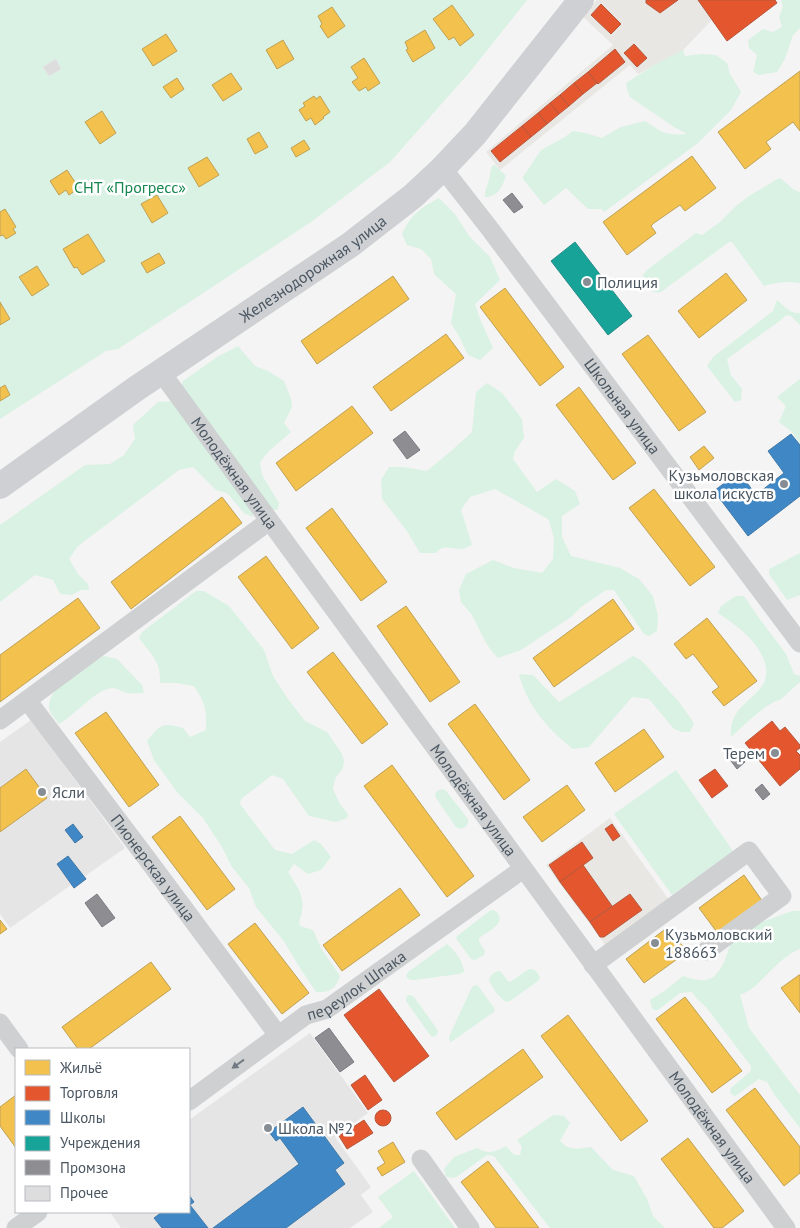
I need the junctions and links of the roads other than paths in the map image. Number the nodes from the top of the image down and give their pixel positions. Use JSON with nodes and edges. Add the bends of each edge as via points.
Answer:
{"nodes":[{"id":1,"x":581,"y":0,"type":"edge"},
{"id":2,"x":442,"y":169,"type":"junction"},
{"id":3,"x":161,"y":372,"type":"junction"},
{"id":4,"x":0,"y":486,"type":"edge"},
{"id":5,"x":270,"y":521,"type":"junction"},
{"id":6,"x":800,"y":643,"type":"edge"},
{"id":7,"x":27,"y":700,"type":"junction"},
{"id":8,"x":0,"y":720,"type":"edge"},
{"id":9,"x":523,"y":869,"type":"junction"},
{"id":10,"x":706,"y":950,"type":"dead end"},
{"id":11,"x":593,"y":965,"type":"junction"},
{"id":12,"x":0,"y":1023,"type":"edge"},
{"id":13,"x":278,"y":1036,"type":"junction"},
{"id":14,"x":18,"y":1048,"type":"edge"},
{"id":15,"x":190,"y":1100,"type":"edge"},
{"id":16,"x":421,"y":1158,"type":"dead end"},
{"id":17,"x":37,"y":1213,"type":"edge"},
{"id":18,"x":16,"y":1228,"type":"edge"},
{"id":19,"x":470,"y":1228,"type":"edge"},
{"id":20,"x":786,"y":1228,"type":"edge"}],
"edges":[{"from":1,"to":2,"type":"main road","name":"Железнодорожная улица","via":[[475,134]]},
{"from":2,"to":3,"type":"main road","name":"Железнодорожная улица","via":[[413,196],[350,244]]},
{"from":2,"to":6,"type":"street","name":"Школьная улица","via":[[486,223]]},
{"from":3,"to":4,"type":"main road","name":"Железнодорожная улица"},
{"from":3,"to":5,"type":"street","name":"Молодёжная улица"},
{"from":5,"to":7,"type":"street"},
{"from":5,"to":9,"type":"street","name":"Молодёжная улица"},
{"from":7,"to":8,"type":"street"},
{"from":7,"to":13,"type":"street","name":"Пионерская улица"},
{"from":9,"to":11,"type":"street","name":"Молодёжная улица"},
{"from":9,"to":13,"type":"street","name":"переулок Шпака","via":[[327,1009],[306,1015]]},
{"from":10,"to":11,"type":"street","via":[[782,896],[749,851]]},
{"from":11,"to":20,"type":"street","name":"Молодёжная улица"},
{"from":12,"to":14,"type":"street"},
{"from":13,"to":15,"type":"street","name":"переулок Шпака","one_way":true},
{"from":16,"to":19,"type":"street"},
{"from":17,"to":18,"type":"street"}]}
